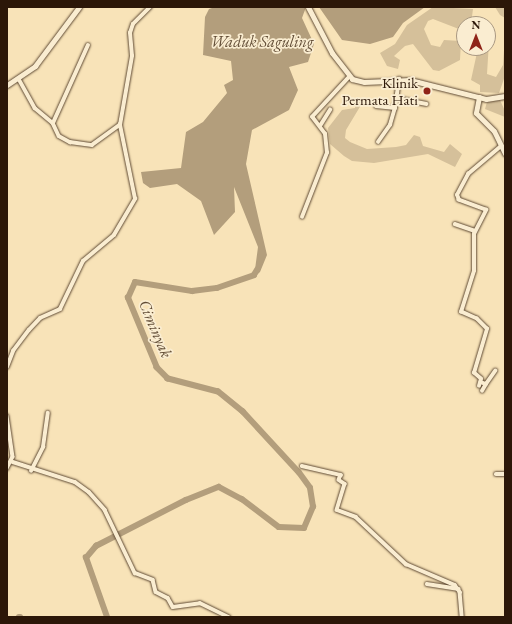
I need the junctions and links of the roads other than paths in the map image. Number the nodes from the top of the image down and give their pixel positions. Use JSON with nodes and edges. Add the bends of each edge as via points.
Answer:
{"nodes":[{"id":1,"x":78,"y":7,"type":"edge"},
{"id":2,"x":150,"y":7,"type":"edge"},
{"id":3,"x":308,"y":7,"type":"edge"},
{"id":4,"x":88,"y":45,"type":"dead end"},
{"id":5,"x":349,"y":77,"type":"junction"},
{"id":6,"x":399,"y":79,"type":"junction"},
{"id":7,"x":19,"y":80,"type":"junction"},
{"id":8,"x":7,"y":85,"type":"edge"},
{"id":9,"x":505,"y":96,"type":"edge"},
{"id":10,"x":479,"y":97,"type":"junction"},
{"id":11,"x":396,"y":98,"type":"junction"},
{"id":12,"x":426,"y":104,"type":"dead end"},
{"id":13,"x":376,"y":106,"type":"dead end"},
{"id":14,"x":395,"y":108,"type":"junction"},
{"id":15,"x":330,"y":110,"type":"dead end"},
{"id":16,"x":53,"y":123,"type":"junction"},
{"id":17,"x":120,"y":125,"type":"junction"},
{"id":18,"x":320,"y":126,"type":"junction"},
{"id":19,"x":378,"y":142,"type":"dead end"},
{"id":20,"x":500,"y":147,"type":"junction"},
{"id":21,"x":505,"y":154,"type":"edge"},
{"id":22,"x":302,"y":217,"type":"dead end"},
{"id":23,"x":455,"y":224,"type":"dead end"},
{"id":24,"x":475,"y":231,"type":"junction"},
{"id":25,"x":7,"y":367,"type":"edge"},
{"id":26,"x":495,"y":371,"type":"dead end"},
{"id":27,"x":481,"y":382,"type":"junction"},
{"id":28,"x":486,"y":384,"type":"junction"},
{"id":29,"x":479,"y":386,"type":"dead end"},
{"id":30,"x":482,"y":391,"type":"dead end"},
{"id":31,"x":48,"y":412,"type":"dead end"},
{"id":32,"x":7,"y":416,"type":"edge"},
{"id":33,"x":13,"y":462,"type":"junction"},
{"id":34,"x":302,"y":466,"type":"dead end"},
{"id":35,"x":7,"y":469,"type":"edge"},
{"id":36,"x":31,"y":470,"type":"junction"},
{"id":37,"x":496,"y":474,"type":"dead end"},
{"id":38,"x":505,"y":474,"type":"edge"},
{"id":39,"x":427,"y":584,"type":"dead end"},
{"id":40,"x":459,"y":589,"type":"junction"},
{"id":41,"x":229,"y":617,"type":"edge"},
{"id":42,"x":462,"y":617,"type":"edge"}],
"edges":[{"from":1,"to":7,"type":"main road","via":[[35,66]]},
{"from":2,"to":17,"type":"street","via":[[134,24],[130,33],[132,56]]},
{"from":3,"to":5,"type":"main road"},
{"from":4,"to":16,"type":"street"},
{"from":5,"to":6,"type":"main road","via":[[364,82]]},
{"from":5,"to":18,"type":"street","via":[[313,113],[313,121]]},
{"from":6,"to":10,"type":"main road","via":[[422,82]]},
{"from":6,"to":11,"type":"street"},
{"from":7,"to":8,"type":"main road"},
{"from":7,"to":16,"type":"street","via":[[35,108]]},
{"from":9,"to":10,"type":"main road"},
{"from":10,"to":20,"type":"main road","via":[[476,113],[494,131]]},
{"from":11,"to":12,"type":"street"},
{"from":11,"to":14,"type":"street"},
{"from":13,"to":14,"type":"street"},
{"from":14,"to":19,"type":"street","via":[[390,125]]},
{"from":15,"to":18,"type":"street"},
{"from":16,"to":17,"type":"street","via":[[59,136],[85,145],[104,138]]},
{"from":17,"to":25,"type":"street","via":[[135,199],[118,229],[85,258],[60,309],[40,318],[29,330],[16,346]]},
{"from":18,"to":22,"type":"street","via":[[327,145],[325,165]]},
{"from":20,"to":21,"type":"main road"},
{"from":20,"to":24,"type":"street","via":[[468,174],[458,192],[459,200],[486,209]]},
{"from":23,"to":24,"type":"street"},
{"from":24,"to":27,"type":"street","via":[[474,271],[461,312],[477,319],[487,329],[474,373],[480,375]]},
{"from":26,"to":28,"type":"street"},
{"from":27,"to":28,"type":"street"},
{"from":27,"to":29,"type":"street"},
{"from":28,"to":30,"type":"street"},
{"from":31,"to":36,"type":"street","via":[[43,447]]},
{"from":32,"to":33,"type":"street"},
{"from":33,"to":35,"type":"street"},
{"from":33,"to":36,"type":"street"},
{"from":34,"to":40,"type":"street","via":[[341,475],[339,480],[345,484],[337,510],[356,517],[406,564]]},
{"from":36,"to":41,"type":"street","via":[[75,482],[105,510],[135,573],[153,580],[156,592],[168,598],[173,607],[200,603]]},
{"from":37,"to":38,"type":"street"},
{"from":39,"to":40,"type":"street"},
{"from":40,"to":42,"type":"street"}]}
